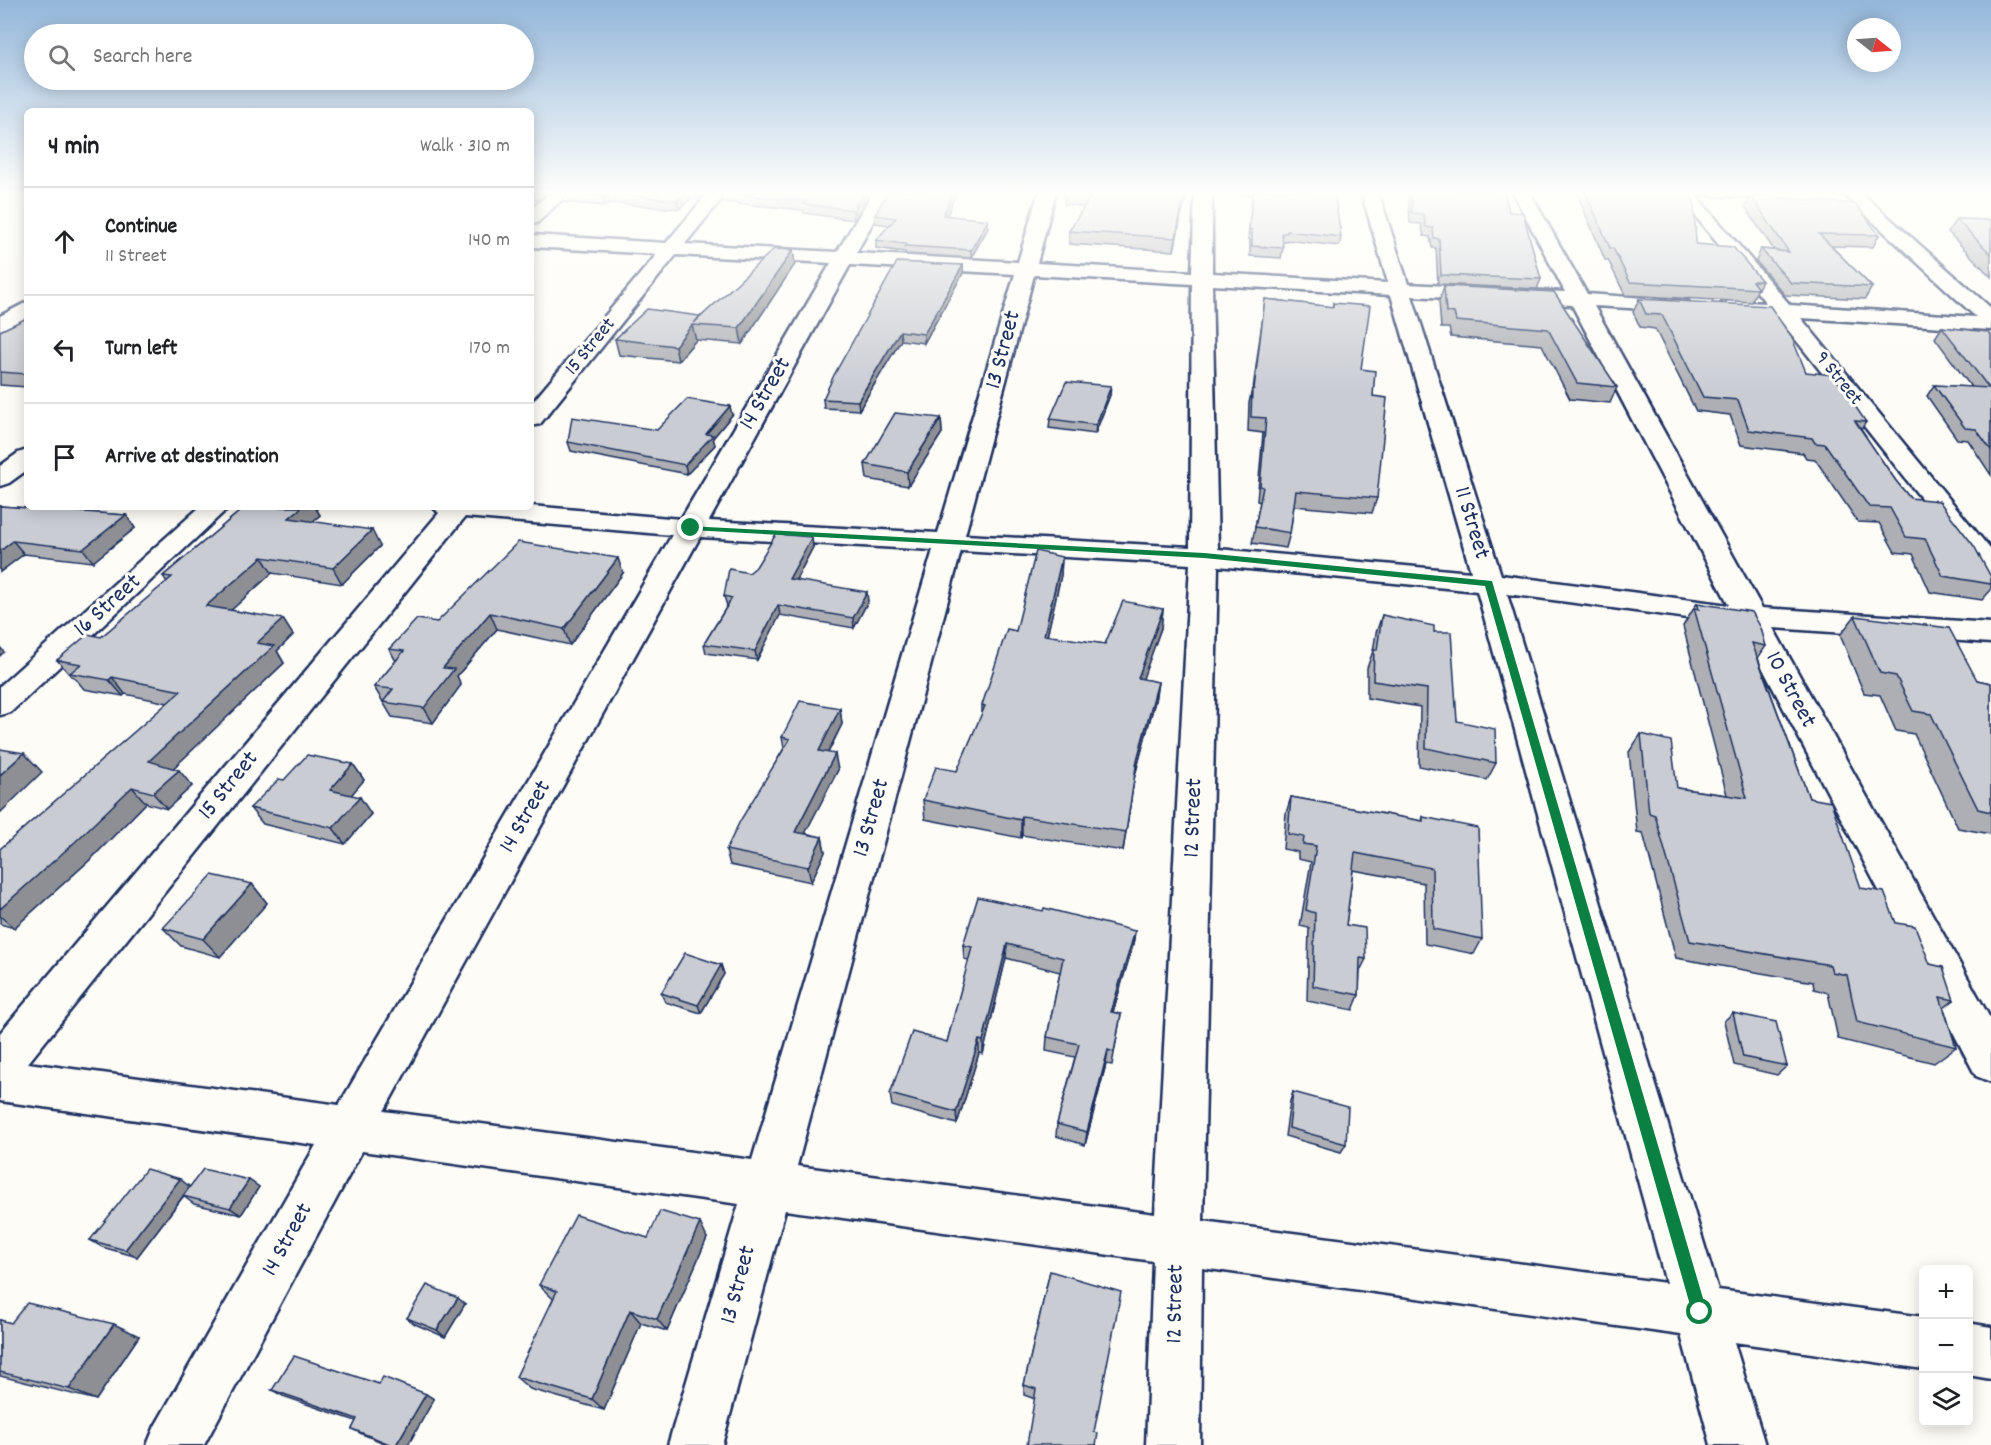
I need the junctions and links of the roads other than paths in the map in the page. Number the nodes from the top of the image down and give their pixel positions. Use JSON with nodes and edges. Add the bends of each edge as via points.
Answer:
{"nodes":[{"id":1,"x":663,"y":258,"type":"edge"},
{"id":2,"x":844,"y":258,"type":"edge"},
{"id":3,"x":852,"y":258,"type":"edge"},
{"id":4,"x":1029,"y":258,"type":"edge"},
{"id":5,"x":1202,"y":258,"type":"edge"},
{"id":6,"x":1390,"y":258,"type":"edge"},
{"id":7,"x":1557,"y":258,"type":"edge"},
{"id":8,"x":1740,"y":258,"type":"edge"},
{"id":9,"x":1924,"y":258,"type":"edge"},
{"id":10,"x":1026,"y":268,"type":"junction"},
{"id":11,"x":1202,"y":278,"type":"junction"},
{"id":12,"x":1399,"y":289,"type":"junction"},
{"id":13,"x":1578,"y":299,"type":"junction"},
{"id":14,"x":24,"y":310,"type":"edge"},
{"id":15,"x":1784,"y":310,"type":"junction"},
{"id":16,"x":1991,"y":319,"type":"edge"},
{"id":17,"x":1991,"y":324,"type":"edge"},
{"id":18,"x":0,"y":325,"type":"edge"},
{"id":19,"x":534,"y":415,"type":"edge"},
{"id":20,"x":213,"y":510,"type":"edge"},
{"id":21,"x":452,"y":510,"type":"edge"},
{"id":22,"x":488,"y":510,"type":"edge"},
{"id":23,"x":691,"y":528,"type":"junction"},
{"id":24,"x":950,"y":543,"type":"junction"},
{"id":25,"x":1204,"y":556,"type":"junction"},
{"id":26,"x":1991,"y":568,"type":"edge"},
{"id":27,"x":1489,"y":583,"type":"junction"},
{"id":28,"x":1750,"y":617,"type":"junction"},
{"id":29,"x":1991,"y":633,"type":"edge"},
{"id":30,"x":0,"y":704,"type":"edge"},
{"id":31,"x":1991,"y":1062,"type":"edge"},
{"id":32,"x":0,"y":1065,"type":"edge"},
{"id":33,"x":0,"y":1080,"type":"edge"},
{"id":34,"x":350,"y":1128,"type":"junction"},
{"id":35,"x":767,"y":1184,"type":"junction"},
{"id":36,"x":1178,"y":1241,"type":"junction"},
{"id":37,"x":1700,"y":1312,"type":"junction"},
{"id":38,"x":1919,"y":1342,"type":"edge"},
{"id":39,"x":1973,"y":1351,"type":"edge"},
{"id":40,"x":1991,"y":1353,"type":"edge"},
{"id":41,"x":174,"y":1445,"type":"edge"},
{"id":42,"x":695,"y":1445,"type":"edge"},
{"id":43,"x":1173,"y":1445,"type":"edge"},
{"id":44,"x":1738,"y":1445,"type":"edge"}],
"edges":[{"from":1,"to":19,"type":"street","name":"15 Street"},
{"from":2,"to":23,"type":"street","name":"14 Street"},
{"from":3,"to":10,"type":"street"},
{"from":4,"to":10,"type":"street","name":"13 Street"},
{"from":5,"to":11,"type":"street","name":"12 Street"},
{"from":6,"to":12,"type":"street","name":"11 Street"},
{"from":7,"to":13,"type":"street","name":"10 Street"},
{"from":8,"to":15,"type":"street","name":"9 Street"},
{"from":9,"to":16,"type":"street"},
{"from":10,"to":11,"type":"street"},
{"from":10,"to":24,"type":"street","name":"13 Street"},
{"from":11,"to":12,"type":"street"},
{"from":11,"to":25,"type":"street","name":"12 Street"},
{"from":12,"to":13,"type":"street"},
{"from":12,"to":27,"type":"street","name":"11 Street"},
{"from":13,"to":15,"type":"street"},
{"from":13,"to":28,"type":"street","name":"10 Street"},
{"from":14,"to":18,"type":"street"},
{"from":15,"to":17,"type":"street"},
{"from":15,"to":26,"type":"street","name":"9 Street"},
{"from":20,"to":30,"type":"street","name":"16 Street"},
{"from":21,"to":32,"type":"street","name":"15 Street"},
{"from":22,"to":23,"type":"street"},
{"from":23,"to":24,"type":"street"},
{"from":23,"to":34,"type":"street","name":"14 Street"},
{"from":24,"to":25,"type":"street"},
{"from":24,"to":35,"type":"street","name":"13 Street"},
{"from":25,"to":27,"type":"street"},
{"from":25,"to":36,"type":"street","name":"12 Street"},
{"from":27,"to":28,"type":"street"},
{"from":27,"to":37,"type":"street","name":"11 Street"},
{"from":28,"to":29,"type":"street"},
{"from":28,"to":31,"type":"street","name":"10 Street"},
{"from":33,"to":34,"type":"street"},
{"from":34,"to":35,"type":"street"},
{"from":34,"to":41,"type":"street","name":"14 Street"},
{"from":35,"to":36,"type":"street"},
{"from":35,"to":42,"type":"street","name":"13 Street"},
{"from":36,"to":37,"type":"street"},
{"from":36,"to":43,"type":"street","name":"12 Street"},
{"from":37,"to":38,"type":"street"},
{"from":37,"to":44,"type":"street","name":"11 Street"},
{"from":39,"to":40,"type":"street"}]}
